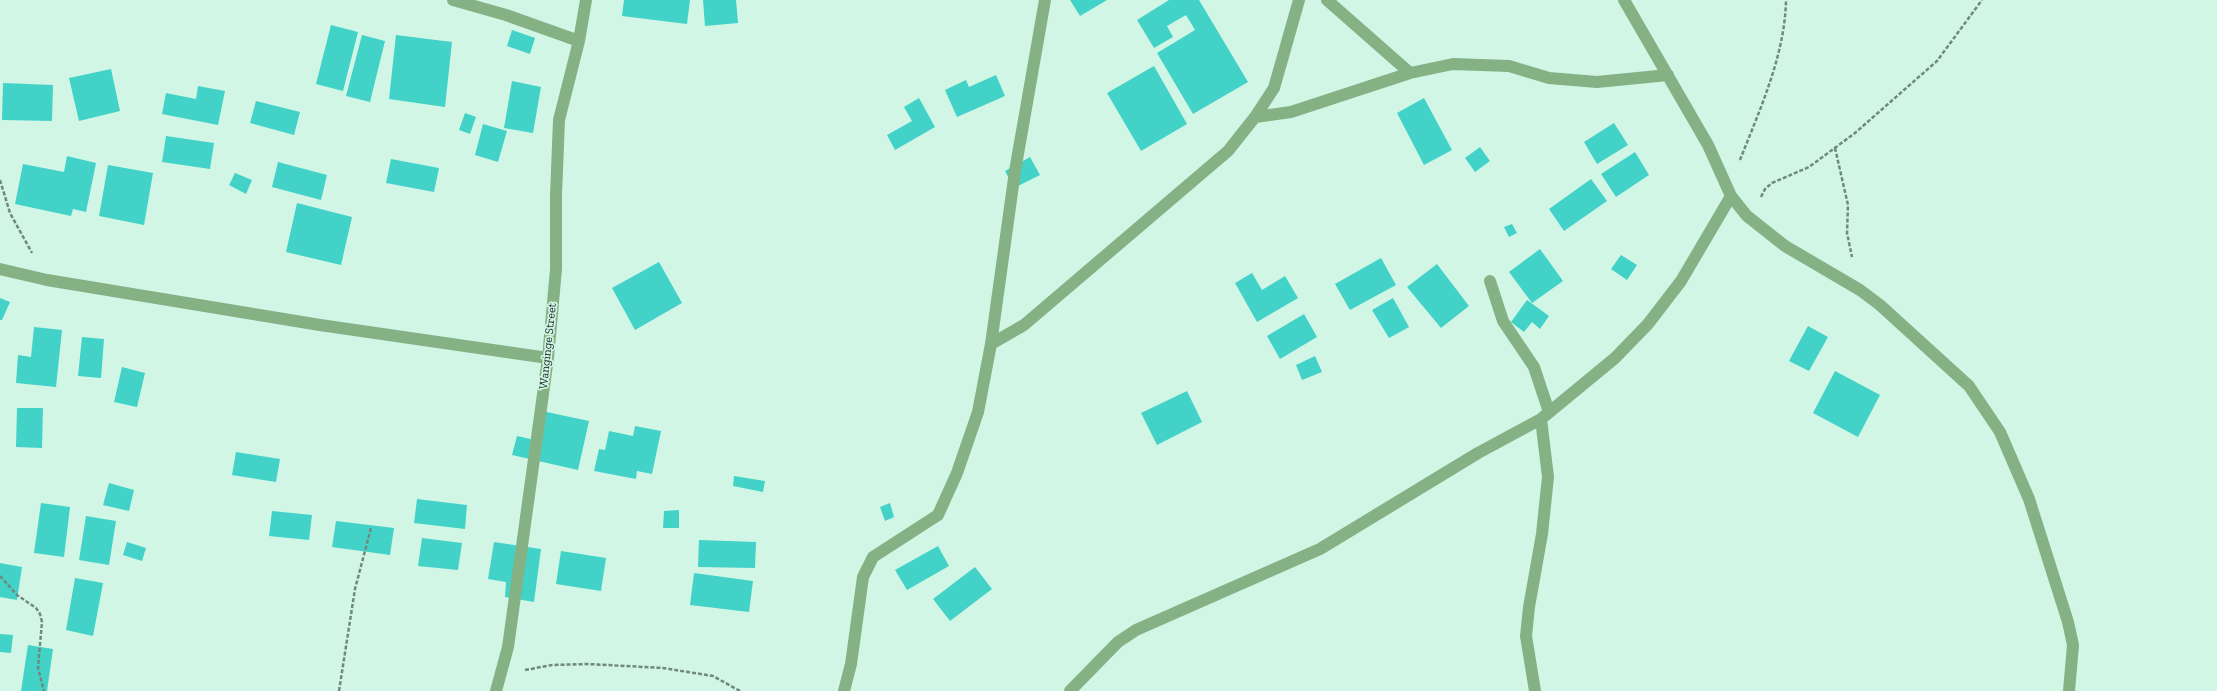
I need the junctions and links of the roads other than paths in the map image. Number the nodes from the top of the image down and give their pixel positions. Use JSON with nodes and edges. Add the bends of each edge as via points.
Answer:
{"nodes":[{"id":1,"x":453,"y":0,"type":"edge"},
{"id":2,"x":586,"y":0,"type":"edge"},
{"id":3,"x":1045,"y":0,"type":"edge"},
{"id":4,"x":1299,"y":0,"type":"edge"},
{"id":5,"x":1327,"y":0,"type":"edge"},
{"id":6,"x":1624,"y":0,"type":"edge"},
{"id":7,"x":579,"y":41,"type":"junction"},
{"id":8,"x":1410,"y":73,"type":"junction"},
{"id":9,"x":1668,"y":75,"type":"junction"},
{"id":10,"x":1255,"y":117,"type":"junction"},
{"id":11,"x":1729,"y":193,"type":"junction"},
{"id":12,"x":0,"y":269,"type":"edge"},
{"id":13,"x":1490,"y":281,"type":"dead end"},
{"id":14,"x":991,"y":344,"type":"junction"},
{"id":15,"x":548,"y":358,"type":"junction"},
{"id":16,"x":1545,"y":416,"type":"junction"},
{"id":17,"x":496,"y":691,"type":"edge"},
{"id":18,"x":844,"y":691,"type":"edge"},
{"id":19,"x":1070,"y":691,"type":"edge"},
{"id":20,"x":1536,"y":691,"type":"edge"},
{"id":21,"x":2069,"y":691,"type":"edge"}],
"edges":[{"from":1,"to":7,"type":"street","via":[[506,15]]},
{"from":2,"to":7,"type":"street","name":"Wanginge Street"},
{"from":3,"to":14,"type":"street","via":[[1015,171]]},
{"from":4,"to":10,"type":"street","via":[[1274,88]]},
{"from":5,"to":8,"type":"street"},
{"from":6,"to":9,"type":"street"},
{"from":7,"to":15,"type":"street","name":"Wanginge Street","via":[[558,135],[556,269]]},
{"from":8,"to":9,"type":"street","via":[[1453,64],[1509,66],[1549,78],[1597,82]]},
{"from":8,"to":10,"type":"street","via":[[1291,112]]},
{"from":9,"to":11,"type":"street","via":[[1708,145]]},
{"from":10,"to":14,"type":"street","via":[[1228,151],[1197,179],[1024,325]]},
{"from":11,"to":16,"type":"street","via":[[1681,281],[1648,324],[1615,358]]},
{"from":11,"to":21,"type":"street","via":[[1754,224],[1880,305],[1969,386],[2000,432],[2029,499],[2073,645]]},
{"from":12,"to":15,"type":"street","via":[[47,280],[312,324]]},
{"from":13,"to":16,"type":"street","via":[[1502,321],[1534,367]]},
{"from":14,"to":18,"type":"street","via":[[978,412],[969,441],[938,515],[872,557],[863,577],[851,664]]},
{"from":15,"to":17,"type":"street","name":"Wanginge Street","via":[[508,647]]},
{"from":16,"to":19,"type":"street","via":[[1478,453],[1320,549],[1136,630],[1118,642]]},
{"from":16,"to":20,"type":"street","via":[[1548,477],[1526,636]]}]}
